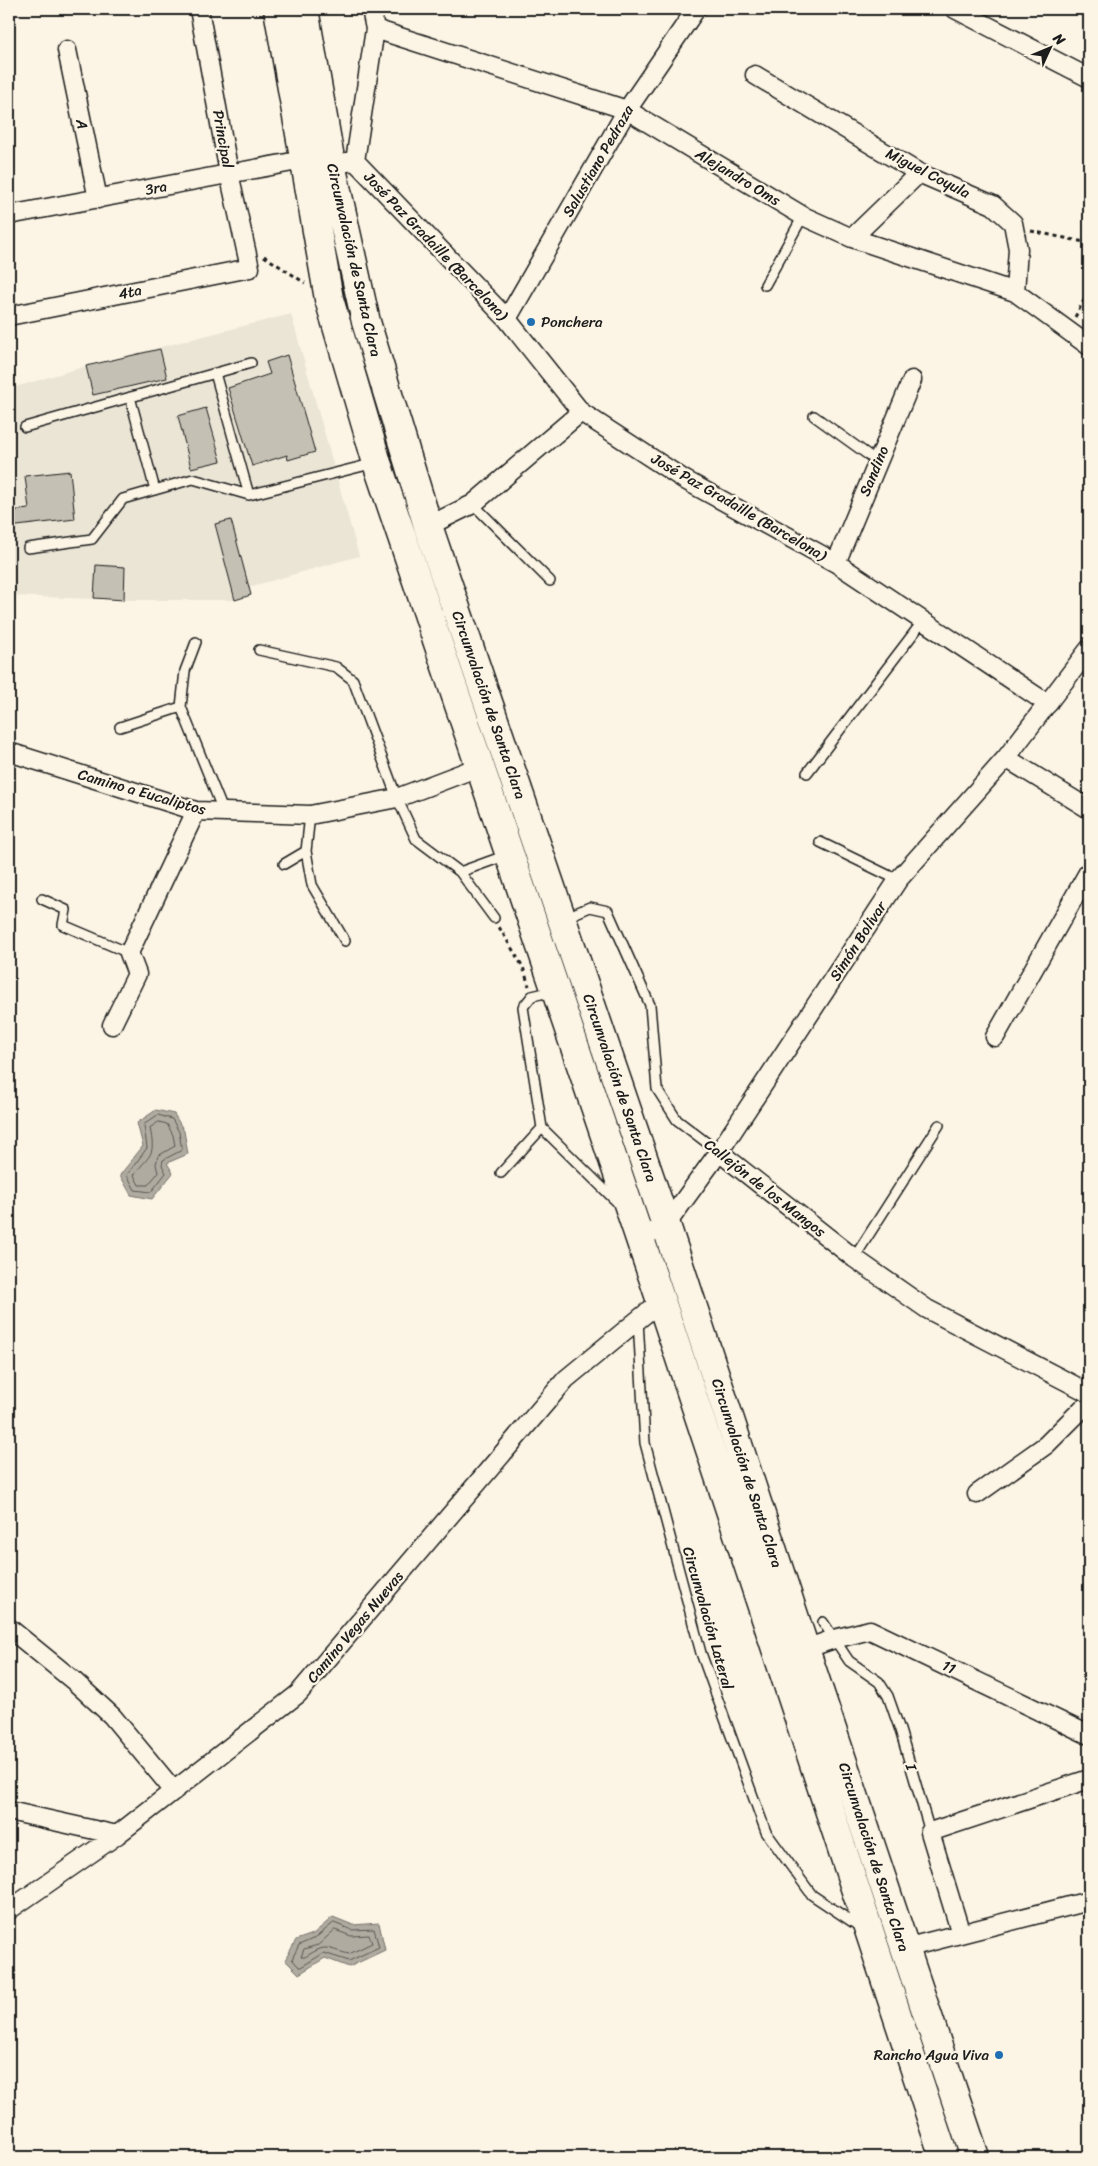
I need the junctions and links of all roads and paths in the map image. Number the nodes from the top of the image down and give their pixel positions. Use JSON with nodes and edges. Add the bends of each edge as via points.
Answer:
{"nodes":[{"id":1,"x":199,"y":9,"type":"edge"},
{"id":2,"x":278,"y":9,"type":"edge"},
{"id":3,"x":304,"y":9,"type":"edge"},
{"id":4,"x":372,"y":9,"type":"edge"},
{"id":5,"x":955,"y":9,"type":"edge"},
{"id":6,"x":691,"y":10,"type":"edge"},
{"id":7,"x":375,"y":29,"type":"junction"},
{"id":8,"x":67,"y":50,"type":"dead end"},
{"id":9,"x":755,"y":75,"type":"dead end"},
{"id":10,"x":1089,"y":78,"type":"edge"},
{"id":11,"x":627,"y":110,"type":"junction"},
{"id":12,"x":303,"y":160,"type":"junction"},
{"id":13,"x":343,"y":163,"type":"junction"},
{"id":14,"x":229,"y":173,"type":"junction"},
{"id":15,"x":919,"y":173,"type":"junction"},
{"id":16,"x":98,"y":199,"type":"junction"},
{"id":17,"x":9,"y":215,"type":"edge"},
{"id":18,"x":803,"y":216,"type":"junction"},
{"id":19,"x":1013,"y":223,"type":"junction"},
{"id":20,"x":852,"y":238,"type":"junction"},
{"id":21,"x":245,"y":243,"type":"junction"},
{"id":22,"x":1089,"y":243,"type":"edge"},
{"id":23,"x":250,"y":268,"type":"joint"},
{"id":24,"x":765,"y":285,"type":"dead end"},
{"id":25,"x":1089,"y":291,"type":"edge"},
{"id":26,"x":1015,"y":292,"type":"junction"},
{"id":27,"x":329,"y":299,"type":"junction"},
{"id":28,"x":9,"y":316,"type":"edge"},
{"id":29,"x":507,"y":318,"type":"junction"},
{"id":30,"x":1068,"y":331,"type":"junction"},
{"id":31,"x":1089,"y":346,"type":"edge"},
{"id":32,"x":251,"y":363,"type":"dead end"},
{"id":33,"x":215,"y":373,"type":"junction"},
{"id":34,"x":912,"y":380,"type":"dead end"},
{"id":35,"x":130,"y":397,"type":"junction"},
{"id":36,"x":581,"y":412,"type":"junction"},
{"id":37,"x":814,"y":416,"type":"dead end"},
{"id":38,"x":25,"y":427,"type":"dead end"},
{"id":39,"x":878,"y":462,"type":"junction"},
{"id":40,"x":377,"y":463,"type":"junction"},
{"id":41,"x":155,"y":490,"type":"junction"},
{"id":42,"x":248,"y":495,"type":"junction"},
{"id":43,"x":473,"y":504,"type":"junction"},
{"id":44,"x":428,"y":526,"type":"junction"},
{"id":45,"x":28,"y":548,"type":"dead end"},
{"id":46,"x":836,"y":563,"type":"junction"},
{"id":47,"x":550,"y":581,"type":"dead end"},
{"id":48,"x":923,"y":621,"type":"junction"},
{"id":49,"x":196,"y":642,"type":"dead end"},
{"id":50,"x":259,"y":650,"type":"dead end"},
{"id":51,"x":1088,"y":656,"type":"edge"},
{"id":52,"x":1048,"y":704,"type":"junction"},
{"id":53,"x":181,"y":707,"type":"junction"},
{"id":54,"x":120,"y":727,"type":"dead end"},
{"id":55,"x":9,"y":752,"type":"edge"},
{"id":56,"x":1006,"y":758,"type":"junction"},
{"id":57,"x":480,"y":766,"type":"junction"},
{"id":58,"x":807,"y":773,"type":"dead end"},
{"id":59,"x":397,"y":798,"type":"junction"},
{"id":60,"x":1089,"y":808,"type":"edge"},
{"id":61,"x":196,"y":811,"type":"junction"},
{"id":62,"x":224,"y":813,"type":"junction"},
{"id":63,"x":310,"y":815,"type":"junction"},
{"id":64,"x":820,"y":842,"type":"dead end"},
{"id":65,"x":306,"y":851,"type":"junction"},
{"id":66,"x":510,"y":854,"type":"junction"},
{"id":67,"x":284,"y":864,"type":"dead end"},
{"id":68,"x":1089,"y":871,"type":"edge"},
{"id":69,"x":460,"y":872,"type":"junction"},
{"id":70,"x":898,"y":880,"type":"junction"},
{"id":71,"x":42,"y":899,"type":"dead end"},
{"id":72,"x":494,"y":918,"type":"joint"},
{"id":73,"x":562,"y":919,"type":"junction"},
{"id":74,"x":345,"y":941,"type":"dead end"},
{"id":75,"x":130,"y":953,"type":"junction"},
{"id":76,"x":544,"y":993,"type":"junction"},
{"id":77,"x":112,"y":1025,"type":"dead end"},
{"id":78,"x":995,"y":1037,"type":"dead end"},
{"id":79,"x":938,"y":1125,"type":"dead end"},
{"id":80,"x":542,"y":1128,"type":"junction"},
{"id":81,"x":720,"y":1152,"type":"junction"},
{"id":82,"x":501,"y":1173,"type":"dead end"},
{"id":83,"x":666,"y":1225,"type":"junction"},
{"id":84,"x":636,"y":1228,"type":"junction"},
{"id":85,"x":854,"y":1258,"type":"junction"},
{"id":86,"x":661,"y":1301,"type":"junction"},
{"id":87,"x":638,"y":1320,"type":"junction"},
{"id":88,"x":1089,"y":1393,"type":"edge"},
{"id":89,"x":1089,"y":1406,"type":"edge"},
{"id":90,"x":977,"y":1494,"type":"dead end"},
{"id":91,"x":823,"y":1622,"type":"dead end"},
{"id":92,"x":9,"y":1628,"type":"edge"},
{"id":93,"x":834,"y":1638,"type":"junction"},
{"id":94,"x":805,"y":1649,"type":"junction"},
{"id":95,"x":1089,"y":1735,"type":"edge"},
{"id":96,"x":1089,"y":1779,"type":"edge"},
{"id":97,"x":174,"y":1791,"type":"junction"},
{"id":98,"x":9,"y":1811,"type":"edge"},
{"id":99,"x":930,"y":1832,"type":"junction"},
{"id":100,"x":116,"y":1835,"type":"junction"},
{"id":101,"x":1089,"y":1901,"type":"edge"},
{"id":102,"x":9,"y":1910,"type":"edge"},
{"id":103,"x":869,"y":1932,"type":"junction"},
{"id":104,"x":961,"y":1934,"type":"junction"},
{"id":105,"x":905,"y":1948,"type":"junction"},
{"id":106,"x":944,"y":2157,"type":"edge"},
{"id":107,"x":975,"y":2157,"type":"edge"}],
"edges":[{"from":1,"to":14,"type":"street","name":"Principal"},
{"from":2,"to":12,"type":"highway","name":"Circunvalación de Santa Clara"},
{"from":3,"to":13,"type":"highway","name":"Circunvalación de Santa Clara"},
{"from":4,"to":7,"type":"street"},
{"from":5,"to":10,"type":"street"},
{"from":6,"to":11,"type":"street","name":"Salustiano Pedraza"},
{"from":7,"to":11,"type":"street","name":"Alejandro Oms"},
{"from":7,"to":13,"type":"street"},
{"from":8,"to":16,"type":"street","name":"A"},
{"from":9,"to":15,"type":"street","name":"Miguel Coyula"},
{"from":11,"to":18,"type":"street","name":"Alejandro Oms"},
{"from":11,"to":29,"type":"street","name":"Salustiano Pedraza"},
{"from":12,"to":14,"type":"street","name":"3ra"},
{"from":12,"to":27,"type":"highway","name":"Circunvalación de Santa Clara"},
{"from":13,"to":29,"type":"street","name":"José Paz Gradaille (Barcelona)"},
{"from":13,"to":44,"type":"highway","name":"Circunvalación de Santa Clara","via":[[366,322]]},
{"from":14,"to":16,"type":"street","name":"3ra"},
{"from":14,"to":21,"type":"street","name":"Principal"},
{"from":15,"to":19,"type":"street","name":"Miguel Coyula","via":[[993,205]]},
{"from":15,"to":20,"type":"street"},
{"from":16,"to":17,"type":"street","name":"3ra"},
{"from":18,"to":20,"type":"street","name":"Alejandro Oms"},
{"from":18,"to":24,"type":"lane"},
{"from":19,"to":22,"type":"path","via":[[1030,231]]},
{"from":19,"to":26,"type":"street","via":[[1018,249]]},
{"from":20,"to":26,"type":"street","name":"Alejandro Oms"},
{"from":21,"to":23,"type":"street","name":"Principal"},
{"from":21,"to":27,"type":"path"},
{"from":23,"to":28,"type":"street","name":"4ta"},
{"from":25,"to":30,"type":"path"},
{"from":26,"to":30,"type":"street","name":"Alejandro Oms"},
{"from":27,"to":40,"type":"highway","name":"Circunvalación de Santa Clara"},
{"from":29,"to":36,"type":"street","name":"José Paz Gradaille (Barcelona)"},
{"from":30,"to":31,"type":"street","name":"Alejandro Oms"},
{"from":32,"to":33,"type":"lane"},
{"from":33,"to":35,"type":"lane"},
{"from":33,"to":42,"type":"lane"},
{"from":34,"to":39,"type":"street","name":"Sandino"},
{"from":35,"to":38,"type":"lane"},
{"from":35,"to":41,"type":"lane"},
{"from":36,"to":43,"type":"street"},
{"from":36,"to":46,"type":"street","name":"José Paz Gradaille (Barcelona)","via":[[685,480]]},
{"from":37,"to":39,"type":"lane"},
{"from":39,"to":46,"type":"street","name":"Sandino"},
{"from":40,"to":42,"type":"lane"},
{"from":40,"to":57,"type":"highway","name":"Circunvalación de Santa Clara"},
{"from":41,"to":42,"type":"lane","via":[[193,479]]},
{"from":41,"to":45,"type":"lane","via":[[123,499],[92,539]]},
{"from":43,"to":44,"type":"street"},
{"from":43,"to":47,"type":"lane"},
{"from":44,"to":73,"type":"highway","name":"Circunvalación de Santa Clara"},
{"from":46,"to":48,"type":"street","name":"José Paz Gradaille (Barcelona)"},
{"from":48,"to":52,"type":"street","name":"José Paz Gradaille (Barcelona)"},
{"from":48,"to":58,"type":"lane"},
{"from":49,"to":53,"type":"lane","via":[[185,671]]},
{"from":50,"to":59,"type":"lane","via":[[336,668],[353,680]]},
{"from":51,"to":52,"type":"street","name":"Simón Bolivar"},
{"from":52,"to":56,"type":"street","name":"Simón Bolivar"},
{"from":53,"to":54,"type":"lane"},
{"from":53,"to":62,"type":"lane"},
{"from":55,"to":61,"type":"street","name":"Camino a Eucaliptos"},
{"from":56,"to":60,"type":"street"},
{"from":56,"to":70,"type":"street","name":"Simón Bolivar"},
{"from":57,"to":59,"type":"street","name":"Camino a Eucaliptos"},
{"from":57,"to":66,"type":"highway","name":"Circunvalación de Santa Clara"},
{"from":59,"to":63,"type":"street","name":"Camino a Eucaliptos"},
{"from":59,"to":69,"type":"lane","via":[[416,839]]},
{"from":61,"to":62,"type":"street","name":"Camino a Eucaliptos"},
{"from":61,"to":75,"type":"street"},
{"from":62,"to":63,"type":"street","name":"Camino a Eucaliptos"},
{"from":63,"to":65,"type":"lane"},
{"from":64,"to":70,"type":"lane"},
{"from":65,"to":67,"type":"lane"},
{"from":65,"to":74,"type":"lane","via":[[312,885]]},
{"from":66,"to":69,"type":"lane"},
{"from":66,"to":76,"type":"highway","name":"Circunvalación de Santa Clara"},
{"from":68,"to":78,"type":"street"},
{"from":69,"to":72,"type":"lane"},
{"from":70,"to":81,"type":"street","name":"Simón Bolivar"},
{"from":71,"to":75,"type":"lane","via":[[66,910],[63,925]]},
{"from":72,"to":76,"type":"path","via":[[522,967]]},
{"from":73,"to":81,"type":"lane","name":"Callejón de los Mangos","via":[[590,907],[608,911],[650,1005],[657,1089],[677,1120]]},
{"from":73,"to":83,"type":"highway","name":"Circunvalación de Santa Clara"},
{"from":75,"to":77,"type":"street","via":[[137,974]]},
{"from":76,"to":80,"type":"lane","via":[[523,1007]]},
{"from":76,"to":84,"type":"highway","name":"Circunvalación de Santa Clara"},
{"from":79,"to":85,"type":"lane"},
{"from":80,"to":82,"type":"lane"},
{"from":80,"to":84,"type":"lane"},
{"from":81,"to":83,"type":"street","name":"Simón Bolivar"},
{"from":81,"to":85,"type":"street","name":"Callejón de los Mangos"},
{"from":83,"to":84,"type":"street","name":"Simón Bolivar"},
{"from":83,"to":94,"type":"highway","name":"Circunvalación de Santa Clara"},
{"from":84,"to":86,"type":"highway","name":"Circunvalación de Santa Clara"},
{"from":85,"to":88,"type":"street","name":"Callejón de los Mangos","via":[[926,1310]]},
{"from":86,"to":87,"type":"street","name":"Camino Vegas Nuevas"},
{"from":86,"to":103,"type":"highway","name":"Circunvalación de Santa Clara"},
{"from":87,"to":97,"type":"street","name":"Camino Vegas Nuevas","via":[[566,1379],[298,1694]]},
{"from":87,"to":103,"type":"lane","name":"Circunvalación Lateral","via":[[645,1443],[701,1653],[766,1832],[812,1895]]},
{"from":89,"to":90,"type":"street","via":[[1046,1445]]},
{"from":91,"to":93,"type":"lane","name":"I"},
{"from":92,"to":97,"type":"street","via":[[112,1716]]},
{"from":93,"to":94,"type":"street","name":"11"},
{"from":93,"to":95,"type":"street","name":"11","via":[[870,1630]]},
{"from":93,"to":99,"type":"lane","name":"I","via":[[849,1661],[878,1682],[888,1696]]},
{"from":94,"to":105,"type":"highway","name":"Circunvalación de Santa Clara"},
{"from":96,"to":99,"type":"street"},
{"from":97,"to":100,"type":"street","name":"Camino Vegas Nuevas"},
{"from":98,"to":100,"type":"street"},
{"from":99,"to":104,"type":"street","name":"I"},
{"from":100,"to":102,"type":"street","name":"Camino Vegas Nuevas"},
{"from":101,"to":104,"type":"street"},
{"from":103,"to":106,"type":"highway","name":"Circunvalación de Santa Clara"},
{"from":104,"to":105,"type":"street"},
{"from":105,"to":107,"type":"highway","name":"Circunvalación de Santa Clara"}]}
